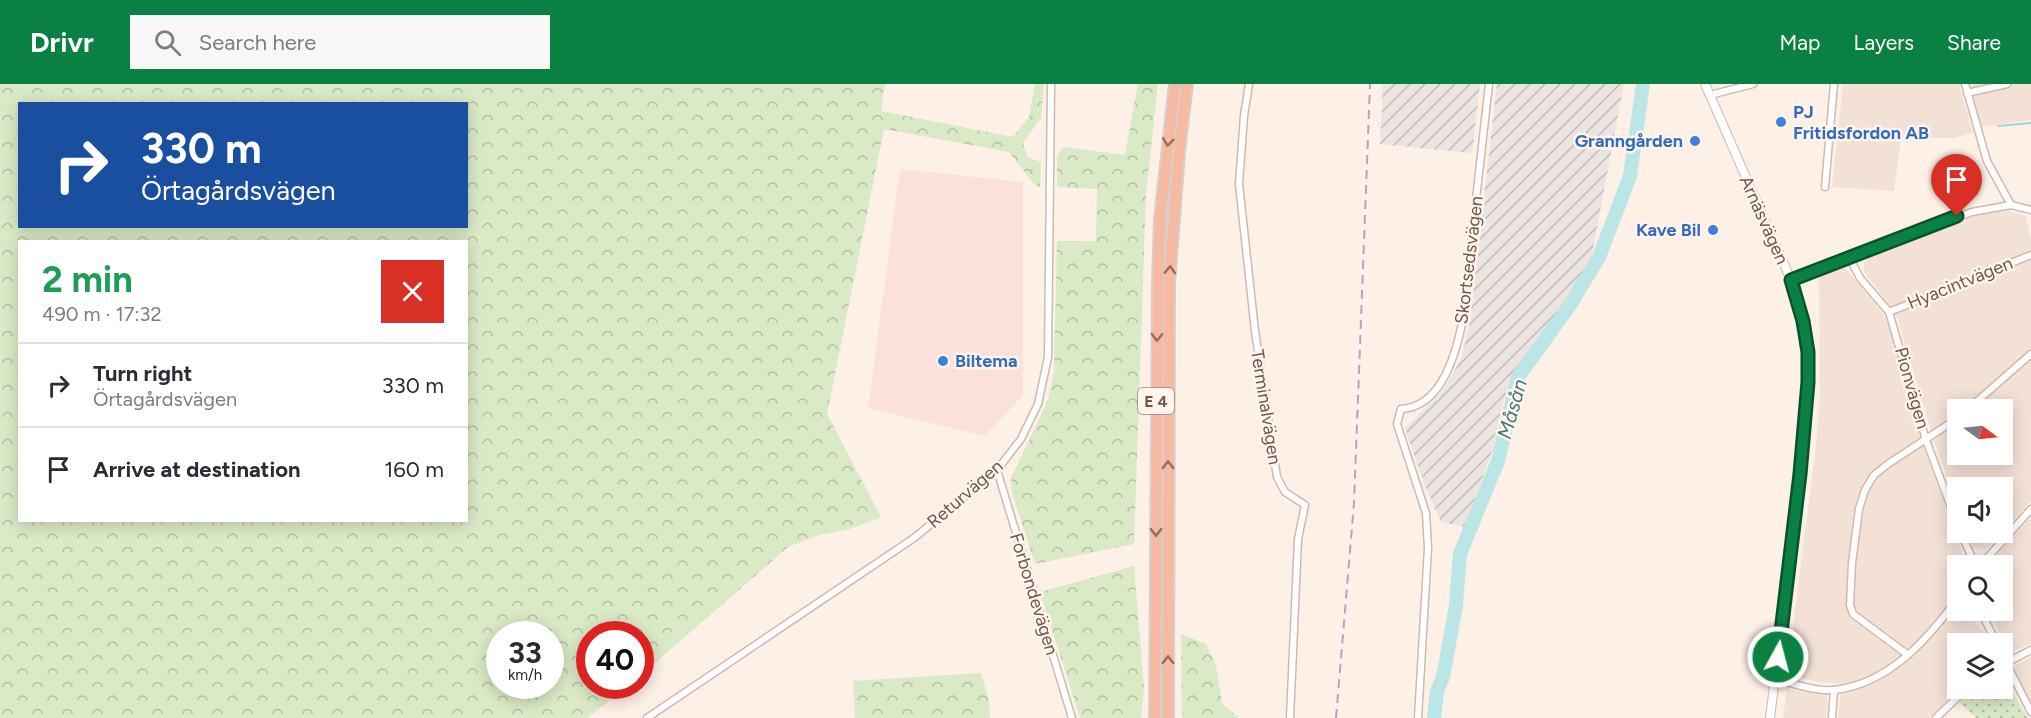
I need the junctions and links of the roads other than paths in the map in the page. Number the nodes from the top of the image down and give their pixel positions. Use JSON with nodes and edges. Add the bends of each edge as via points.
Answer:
{"nodes":[{"id":1,"x":1051,"y":84,"type":"edge"},
{"id":2,"x":1175,"y":84,"type":"edge"},
{"id":3,"x":1187,"y":84,"type":"edge"},
{"id":4,"x":1249,"y":84,"type":"edge"},
{"id":5,"x":1489,"y":84,"type":"edge"},
{"id":6,"x":1705,"y":84,"type":"edge"},
{"id":7,"x":1753,"y":84,"type":"edge"},
{"id":8,"x":1834,"y":84,"type":"edge"},
{"id":9,"x":1965,"y":84,"type":"edge"},
{"id":10,"x":2007,"y":84,"type":"edge"},
{"id":11,"x":1967,"y":93,"type":"junction"},
{"id":12,"x":1710,"y":95,"type":"junction"},
{"id":13,"x":1825,"y":187,"type":"dead end"},
{"id":14,"x":2011,"y":205,"type":"junction"},
{"id":15,"x":2031,"y":210,"type":"edge"},
{"id":16,"x":2031,"y":255,"type":"edge"},
{"id":17,"x":1850,"y":259,"type":"junction"},
{"id":18,"x":1791,"y":280,"type":"junction"},
{"id":19,"x":1888,"y":312,"type":"junction"},
{"id":20,"x":2031,"y":354,"type":"edge"},
{"id":21,"x":1980,"y":399,"type":"edge"},
{"id":22,"x":1947,"y":426,"type":"edge"},
{"id":23,"x":1926,"y":440,"type":"junction"},
{"id":24,"x":997,"y":470,"type":"junction"},
{"id":25,"x":1947,"y":496,"type":"edge"},
{"id":26,"x":2031,"y":509,"type":"edge"},
{"id":27,"x":1990,"y":555,"type":"edge"},
{"id":28,"x":1947,"y":612,"type":"edge"},
{"id":29,"x":2031,"y":650,"type":"edge"},
{"id":30,"x":1908,"y":655,"type":"junction"},
{"id":31,"x":2013,"y":659,"type":"edge"},
{"id":32,"x":1775,"y":679,"type":"junction"},
{"id":33,"x":2013,"y":680,"type":"edge"},
{"id":34,"x":1834,"y":690,"type":"junction"},
{"id":35,"x":1955,"y":699,"type":"edge"},
{"id":36,"x":2031,"y":712,"type":"edge"},
{"id":37,"x":647,"y":718,"type":"edge"},
{"id":38,"x":1072,"y":718,"type":"edge"},
{"id":39,"x":1155,"y":718,"type":"edge"},
{"id":40,"x":1168,"y":718,"type":"edge"},
{"id":41,"x":1290,"y":718,"type":"edge"},
{"id":42,"x":1418,"y":718,"type":"edge"},
{"id":43,"x":1770,"y":718,"type":"edge"},
{"id":44,"x":1832,"y":718,"type":"edge"},
{"id":45,"x":1936,"y":718,"type":"edge"}],
"edges":[{"from":1,"to":24,"type":"street","name":"Returvägen","via":[[1045,380],[1029,425]]},
{"from":2,"to":39,"type":"highway","number":"E 4","one_way":true,"via":[[1161,207],[1158,283]]},
{"from":40,"to":3,"type":"highway","number":"E 4","one_way":true,"via":[[1169,284]]},
{"from":4,"to":41,"type":"street","name":"Terminalvägen","via":[[1239,184],[1253,320],[1277,477],[1285,492],[1305,505],[1298,539]]},
{"from":5,"to":42,"type":"street","name":"Skortsedsvägen","via":[[1456,349],[1450,367],[1429,396],[1420,404],[1401,409],[1397,424],[1426,513],[1427,572]]},
{"from":6,"to":12,"type":"street","name":"Arnäsvägen"},
{"from":7,"to":12,"type":"street"},
{"from":8,"to":13,"type":"street"},
{"from":9,"to":11,"type":"street"},
{"from":10,"to":11,"type":"street"},
{"from":11,"to":14,"type":"street","via":[[1987,161]]},
{"from":12,"to":18,"type":"street","name":"Arnäsvägen"},
{"from":14,"to":15,"type":"street"},
{"from":14,"to":17,"type":"street","via":[[1957,216]]},
{"from":16,"to":19,"type":"street","name":"Hyacintvägen"},
{"from":17,"to":18,"type":"street"},
{"from":17,"to":19,"type":"street","name":"Pionvägen"},
{"from":18,"to":32,"type":"street","name":"Arnäsvägen","via":[[1803,321],[1808,382]]},
{"from":19,"to":23,"type":"street","name":"Pionvägen"},
{"from":20,"to":21,"type":"street"},
{"from":22,"to":23,"type":"street"},
{"from":23,"to":25,"type":"street","name":"Pionvägen"},
{"from":23,"to":30,"type":"street","via":[[1874,475],[1858,509],[1852,563],[1852,614]]},
{"from":24,"to":37,"type":"street","name":"Returvägen","via":[[914,538]]},
{"from":24,"to":38,"type":"street","name":"Forbondevägen"},
{"from":26,"to":27,"type":"street"},
{"from":28,"to":30,"type":"street"},
{"from":29,"to":31,"type":"street"},
{"from":30,"to":34,"type":"street","via":[[1877,675]]},
{"from":32,"to":34,"type":"street"},
{"from":32,"to":43,"type":"street","name":"Arnäsvägen"},
{"from":33,"to":36,"type":"street"},
{"from":34,"to":44,"type":"street"},
{"from":35,"to":45,"type":"street"}]}
